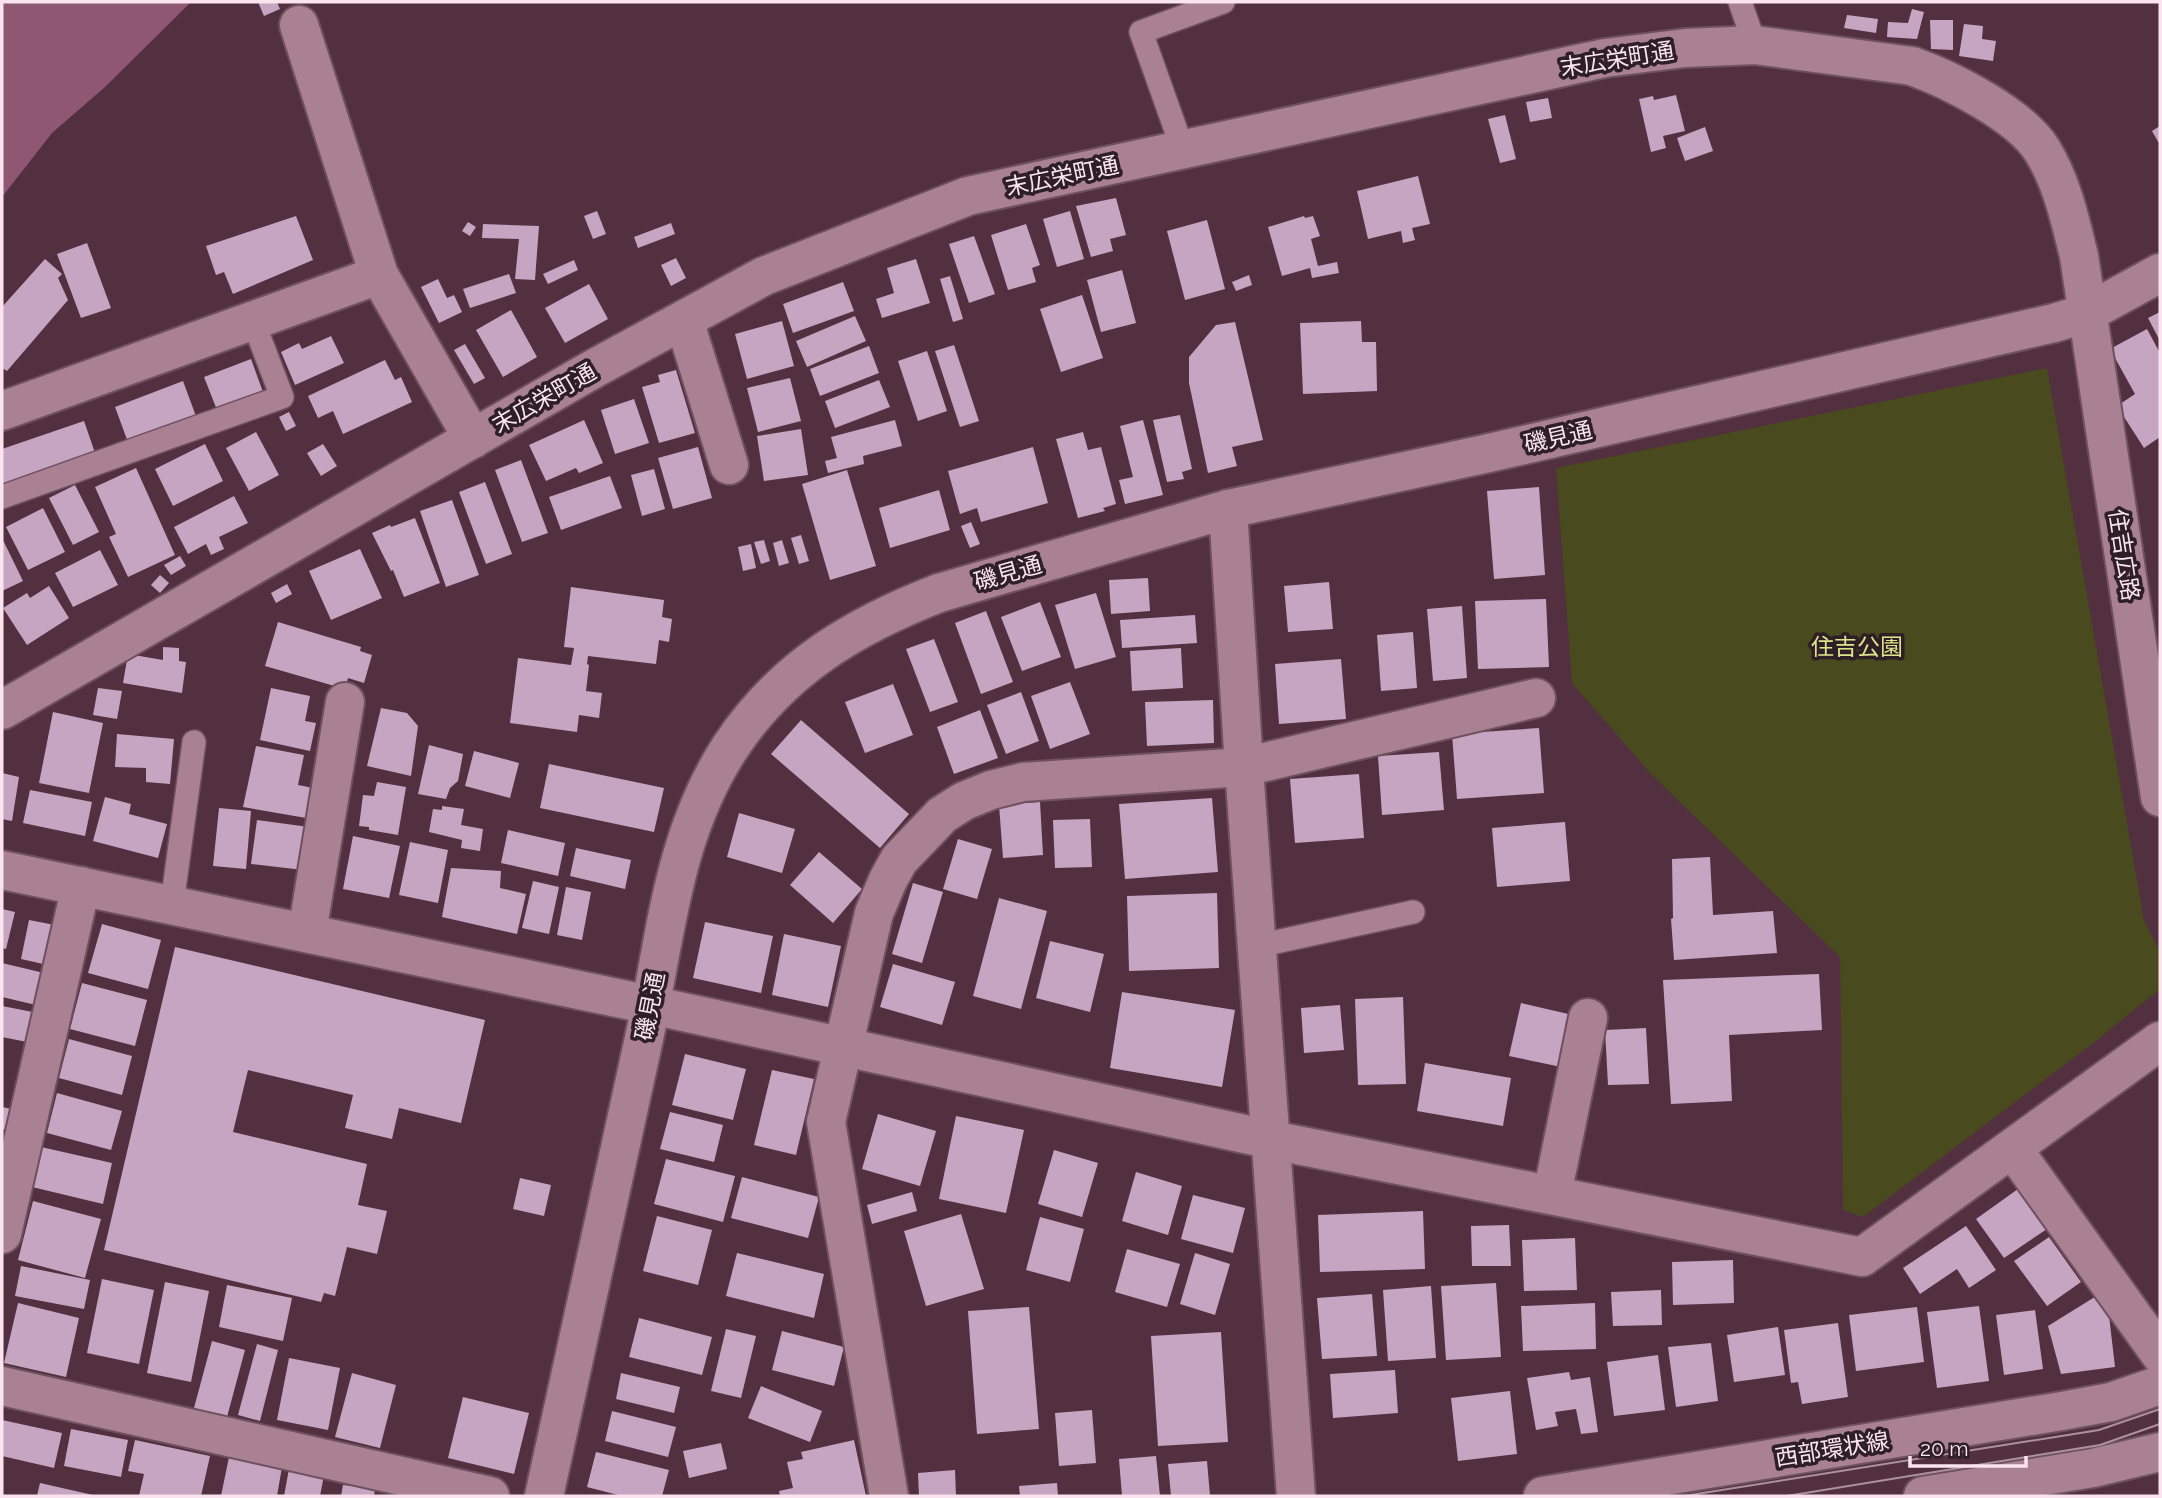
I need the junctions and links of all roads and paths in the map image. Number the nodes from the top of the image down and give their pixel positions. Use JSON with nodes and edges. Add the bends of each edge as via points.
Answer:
{"nodes":[{"id":1,"x":1223,"y":2,"type":"edge"},
{"id":2,"x":1740,"y":2,"type":"edge"},
{"id":3,"x":296,"y":13,"type":"edge"},
{"id":4,"x":1755,"y":45,"type":"junction"},
{"id":5,"x":1183,"y":150,"type":"junction"},
{"id":6,"x":2160,"y":273,"type":"edge"},
{"id":7,"x":379,"y":275,"type":"junction"},
{"id":8,"x":2087,"y":313,"type":"junction"},
{"id":9,"x":684,"y":320,"type":"junction"},
{"id":10,"x":253,"y":321,"type":"junction"},
{"id":11,"x":2,"y":411,"type":"edge"},
{"id":12,"x":473,"y":439,"type":"junction"},
{"id":13,"x":729,"y":465,"type":"dead end"},
{"id":14,"x":2,"y":497,"type":"edge"},
{"id":15,"x":1228,"y":509,"type":"junction"},
{"id":16,"x":1536,"y":698,"type":"dead end"},
{"id":17,"x":345,"y":702,"type":"dead end"},
{"id":18,"x":2,"y":710,"type":"edge"},
{"id":19,"x":194,"y":743,"type":"dead end"},
{"id":20,"x":1244,"y":767,"type":"junction"},
{"id":21,"x":2160,"y":797,"type":"edge"},
{"id":22,"x":2,"y":870,"type":"edge"},
{"id":23,"x":81,"y":886,"type":"junction"},
{"id":24,"x":172,"y":904,"type":"junction"},
{"id":25,"x":1413,"y":912,"type":"dead end"},
{"id":26,"x":307,"y":933,"type":"junction"},
{"id":27,"x":1257,"y":946,"type":"junction"},
{"id":28,"x":651,"y":1005,"type":"junction"},
{"id":29,"x":1588,"y":1018,"type":"dead end"},
{"id":30,"x":2160,"y":1041,"type":"edge"},
{"id":31,"x":842,"y":1046,"type":"junction"},
{"id":32,"x":1272,"y":1140,"type":"junction"},
{"id":33,"x":2013,"y":1149,"type":"junction"},
{"id":34,"x":1552,"y":1195,"type":"junction"},
{"id":35,"x":2,"y":1234,"type":"edge"},
{"id":36,"x":2160,"y":1354,"type":"edge"},
{"id":37,"x":2160,"y":1385,"type":"edge"},
{"id":38,"x":2,"y":1386,"type":"edge"},
{"id":39,"x":2160,"y":1452,"type":"edge"},
{"id":40,"x":490,"y":1496,"type":"edge"},
{"id":41,"x":544,"y":1496,"type":"edge"},
{"id":42,"x":889,"y":1496,"type":"edge"},
{"id":43,"x":1296,"y":1496,"type":"edge"},
{"id":44,"x":1543,"y":1496,"type":"edge"},
{"id":45,"x":1923,"y":1496,"type":"edge"}],
"edges":[{"from":1,"to":5,"type":"lane","via":[[1141,32]]},
{"from":2,"to":4,"type":"lane"},
{"from":3,"to":7,"type":"street"},
{"from":4,"to":5,"type":"street","name":"末広栄町通","via":[[1605,58]]},
{"from":4,"to":8,"type":"street","name":"末広栄町通","via":[[1912,66],[1946,80],[2023,127],[2041,148],[2063,197],[2079,256]]},
{"from":5,"to":9,"type":"street","name":"末広栄町通","via":[[968,196],[764,276]]},
{"from":6,"to":8,"type":"street","name":"磯見通"},
{"from":7,"to":10,"type":"street"},
{"from":7,"to":12,"type":"street"},
{"from":8,"to":15,"type":"street","name":"磯見通","via":[[1533,443]]},
{"from":8,"to":21,"type":"street","name":"住吉広路"},
{"from":9,"to":12,"type":"street","name":"末広栄町通"},
{"from":9,"to":13,"type":"street"},
{"from":10,"to":11,"type":"street"},
{"from":10,"to":14,"type":"lane","via":[[282,397]]},
{"from":12,"to":18,"type":"street","name":"末広栄町通"},
{"from":15,"to":20,"type":"street"},
{"from":15,"to":28,"type":"street","name":"磯見通","via":[[939,593],[865,625],[805,665],[755,713],[705,793],[676,874]]},
{"from":16,"to":20,"type":"street"},
{"from":17,"to":26,"type":"street"},
{"from":19,"to":24,"type":"lane"},
{"from":20,"to":27,"type":"street"},
{"from":20,"to":31,"type":"street","via":[[1023,782],[973,797],[942,815],[899,860],[888,880],[874,914]]},
{"from":22,"to":23,"type":"street"},
{"from":23,"to":24,"type":"street"},
{"from":23,"to":35,"type":"street"},
{"from":24,"to":26,"type":"street"},
{"from":25,"to":27,"type":"lane"},
{"from":26,"to":28,"type":"street"},
{"from":27,"to":32,"type":"street"},
{"from":28,"to":31,"type":"street"},
{"from":28,"to":41,"type":"street","name":"磯見通"},
{"from":29,"to":34,"type":"street"},
{"from":30,"to":33,"type":"street"},
{"from":31,"to":32,"type":"street"},
{"from":31,"to":42,"type":"street","via":[[826,1122]]},
{"from":32,"to":34,"type":"street"},
{"from":32,"to":43,"type":"street"},
{"from":33,"to":34,"type":"street","via":[[1862,1257]]},
{"from":33,"to":36,"type":"street"},
{"from":37,"to":44,"type":"street","name":"西部環状線","via":[[2111,1402],[2062,1411]]},
{"from":38,"to":40,"type":"street"},
{"from":39,"to":45,"type":"street","via":[[2093,1468]]}]}
